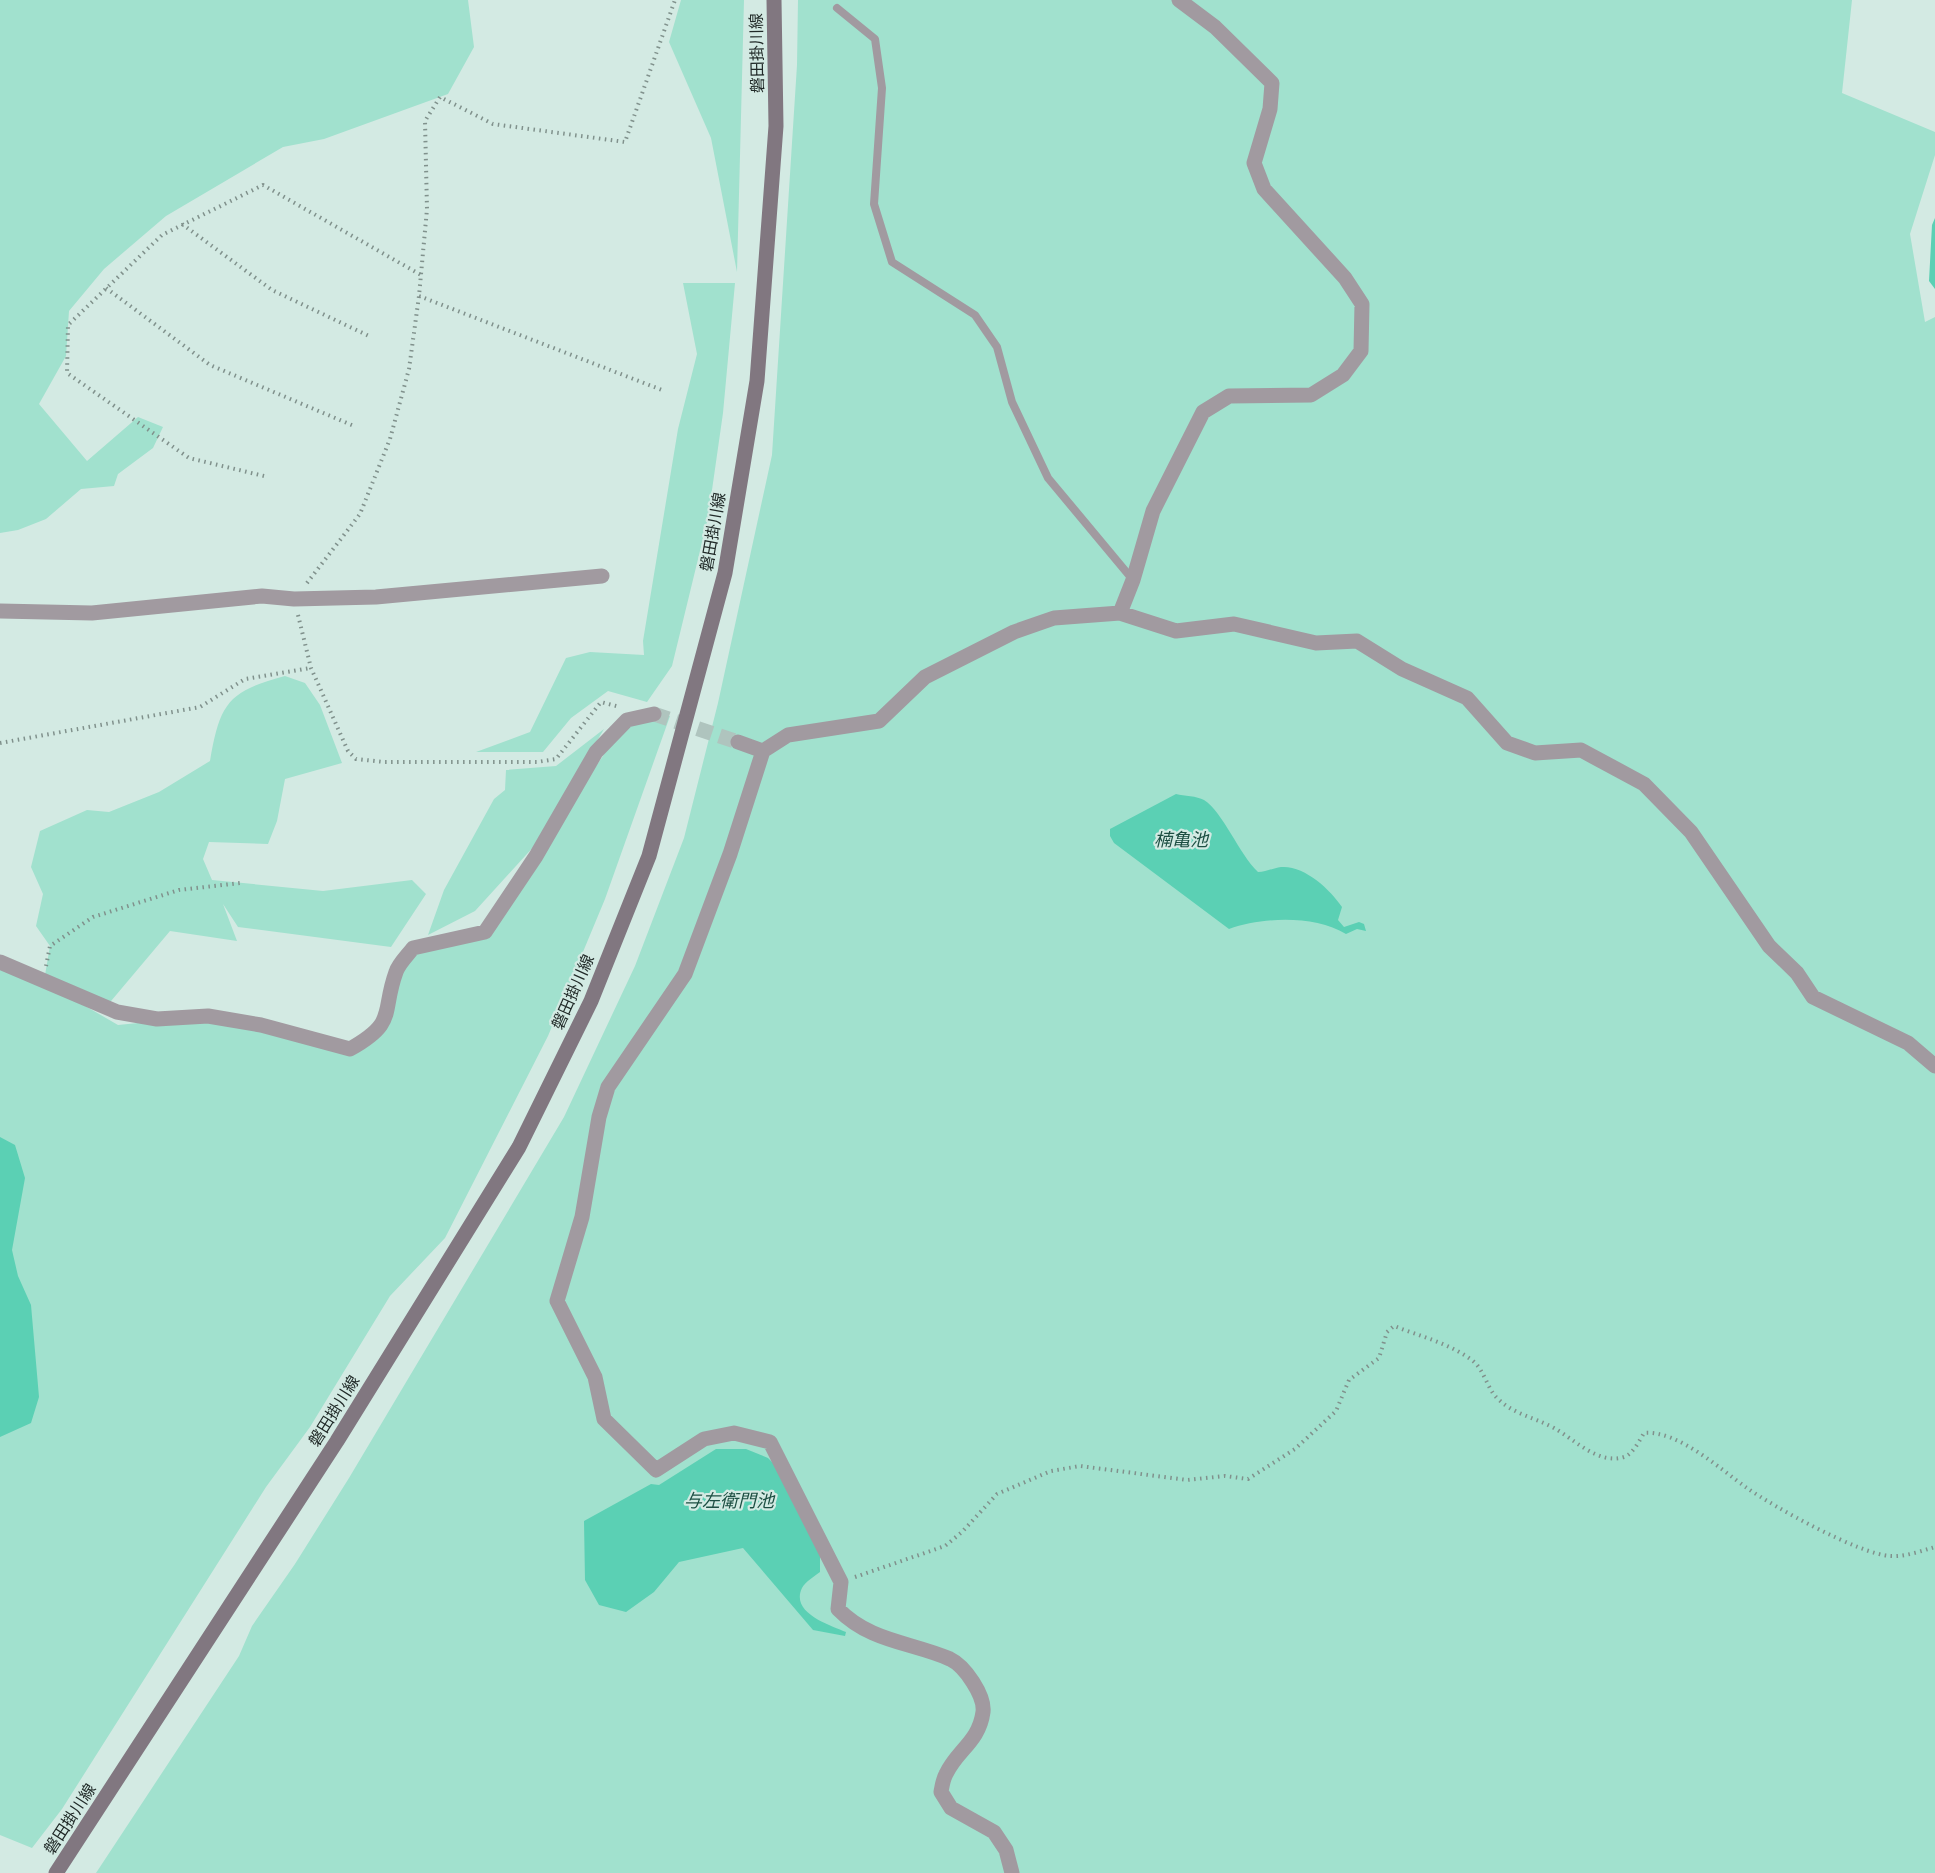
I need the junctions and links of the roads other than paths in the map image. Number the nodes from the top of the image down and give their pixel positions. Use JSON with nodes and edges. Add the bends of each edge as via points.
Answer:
{"nodes":[{"id":1,"x":774,"y":0,"type":"edge"},
{"id":2,"x":1179,"y":0,"type":"edge"},
{"id":3,"x":837,"y":8,"type":"dead end"},
{"id":4,"x":602,"y":576,"type":"dead end"},
{"id":5,"x":1133,"y":580,"type":"junction"},
{"id":6,"x":0,"y":611,"type":"edge"},
{"id":7,"x":1120,"y":613,"type":"junction"},
{"id":8,"x":652,"y":714,"type":"tunnel mouth"},
{"id":9,"x":738,"y":742,"type":"tunnel mouth"},
{"id":10,"x":763,"y":751,"type":"junction"},
{"id":11,"x":0,"y":962,"type":"edge"},
{"id":12,"x":1935,"y":1066,"type":"edge"},
{"id":13,"x":56,"y":1873,"type":"edge"},
{"id":14,"x":1012,"y":1873,"type":"edge"}],
"edges":[{"from":1,"to":13,"type":"main road","name":"磐田掛川線","via":[[776,126],[758,381],[725,573],[649,856],[591,1000],[519,1147],[337,1441]]},
{"from":2,"to":5,"type":"street","via":[[1215,27],[1272,83],[1270,109],[1254,163],[1264,189],[1345,279],[1362,304],[1363,332],[1361,351],[1343,375],[1311,394],[1229,396],[1203,412],[1153,511]]},
{"from":3,"to":5,"type":"lane","via":[[875,39],[882,88],[874,204],[892,262],[975,315],[997,347],[1012,402],[1048,478]]},
{"from":4,"to":6,"type":"street","via":[[375,597],[262,596],[92,613]]},
{"from":5,"to":7,"type":"street"},
{"from":7,"to":10,"type":"street","via":[[1054,618],[1014,632],[924,676],[879,721],[788,735]]},
{"from":7,"to":12,"type":"street","via":[[1176,631],[1233,624],[1316,643],[1357,641],[1402,669],[1467,698],[1507,743],[1535,753],[1581,750],[1644,783],[1691,832],[1768,946],[1797,973],[1813,997],[1908,1043]]},
{"from":8,"to":11,"type":"street","via":[[627,720],[596,752],[536,856],[485,932],[413,948],[396,970],[385,1018],[373,1036],[350,1049],[261,1025],[208,1016],[157,1019],[117,1012]]},
{"from":9,"to":10,"type":"street"},
{"from":10,"to":14,"type":"street","via":[[685,974],[608,1087],[582,1217],[557,1301],[595,1377],[604,1419],[656,1470],[704,1439],[734,1433],[770,1442],[841,1582],[838,1609],[850,1622],[898,1645],[952,1660],[972,1677],[984,1709],[977,1736],[946,1773],[940,1792],[951,1808],[994,1833],[1006,1850]]}]}
